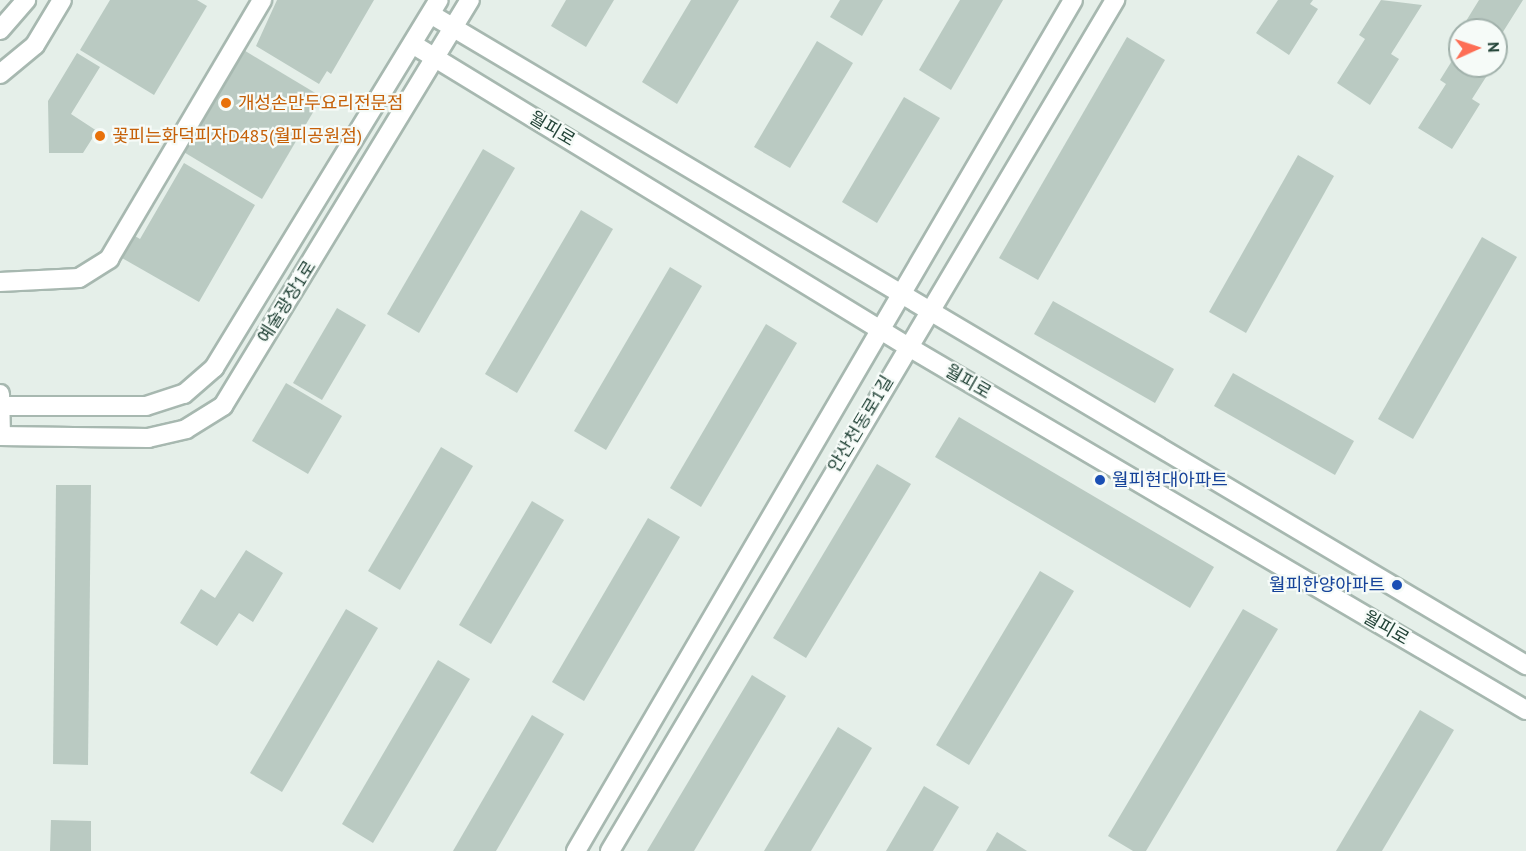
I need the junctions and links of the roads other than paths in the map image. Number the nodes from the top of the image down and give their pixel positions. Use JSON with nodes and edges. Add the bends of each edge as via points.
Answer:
{"nodes":[{"id":1,"x":26,"y":0,"type":"edge"},
{"id":2,"x":62,"y":0,"type":"edge"},
{"id":3,"x":262,"y":0,"type":"edge"},
{"id":4,"x":470,"y":0,"type":"edge"},
{"id":5,"x":1073,"y":0,"type":"edge"},
{"id":6,"x":1115,"y":0,"type":"edge"},
{"id":7,"x":436,"y":7,"type":"edge"},
{"id":8,"x":455,"y":29,"type":"junction"},
{"id":9,"x":0,"y":30,"type":"edge"},
{"id":10,"x":414,"y":45,"type":"junction"},
{"id":11,"x":437,"y":59,"type":"junction"},
{"id":12,"x":0,"y":74,"type":"edge"},
{"id":13,"x":0,"y":282,"type":"edge"},
{"id":14,"x":906,"y":295,"type":"junction"},
{"id":15,"x":929,"y":306,"type":"junction"},
{"id":16,"x":884,"y":330,"type":"junction"},
{"id":17,"x":907,"y":346,"type":"junction"},
{"id":18,"x":0,"y":394,"type":"edge"},
{"id":19,"x":0,"y":406,"type":"edge"},
{"id":20,"x":0,"y":436,"type":"edge"},
{"id":21,"x":1526,"y":665,"type":"edge"},
{"id":22,"x":1526,"y":710,"type":"edge"},
{"id":23,"x":576,"y":851,"type":"edge"},
{"id":24,"x":610,"y":851,"type":"edge"}],
"edges":[{"from":1,"to":9,"type":"street"},
{"from":2,"to":12,"type":"street","via":[[35,45]]},
{"from":3,"to":13,"type":"street","via":[[109,259],[79,278]]},
{"from":4,"to":8,"type":"street","name":"예술광장1로"},
{"from":5,"to":14,"type":"street","name":"안산천동로1길"},
{"from":6,"to":15,"type":"street","name":"안산천동로1길"},
{"from":7,"to":8,"type":"street","name":"월피로"},
{"from":7,"to":10,"type":"street","name":"예술광장1로"},
{"from":8,"to":11,"type":"street","name":"예술광장1로"},
{"from":8,"to":14,"type":"street","name":"월피로"},
{"from":10,"to":11,"type":"street","name":"월피로"},
{"from":10,"to":19,"type":"street","name":"예술광장1로","via":[[207,374],[184,394],[146,406]]},
{"from":11,"to":16,"type":"street","name":"월피로"},
{"from":11,"to":20,"type":"street","name":"예술광장1로","via":[[223,406],[186,429],[148,438]]},
{"from":14,"to":15,"type":"street","name":"월피로"},
{"from":14,"to":16,"type":"street","name":"안산천동로1길"},
{"from":15,"to":17,"type":"street","name":"안산천동로1길"},
{"from":15,"to":21,"type":"street","name":"월피로"},
{"from":16,"to":17,"type":"street","name":"월피로"},
{"from":16,"to":23,"type":"street","name":"안산천동로1길"},
{"from":17,"to":22,"type":"street","name":"월피로"},
{"from":17,"to":24,"type":"street","name":"안산천동로1길"},
{"from":18,"to":19,"type":"street"},
{"from":19,"to":20,"type":"street"}]}
